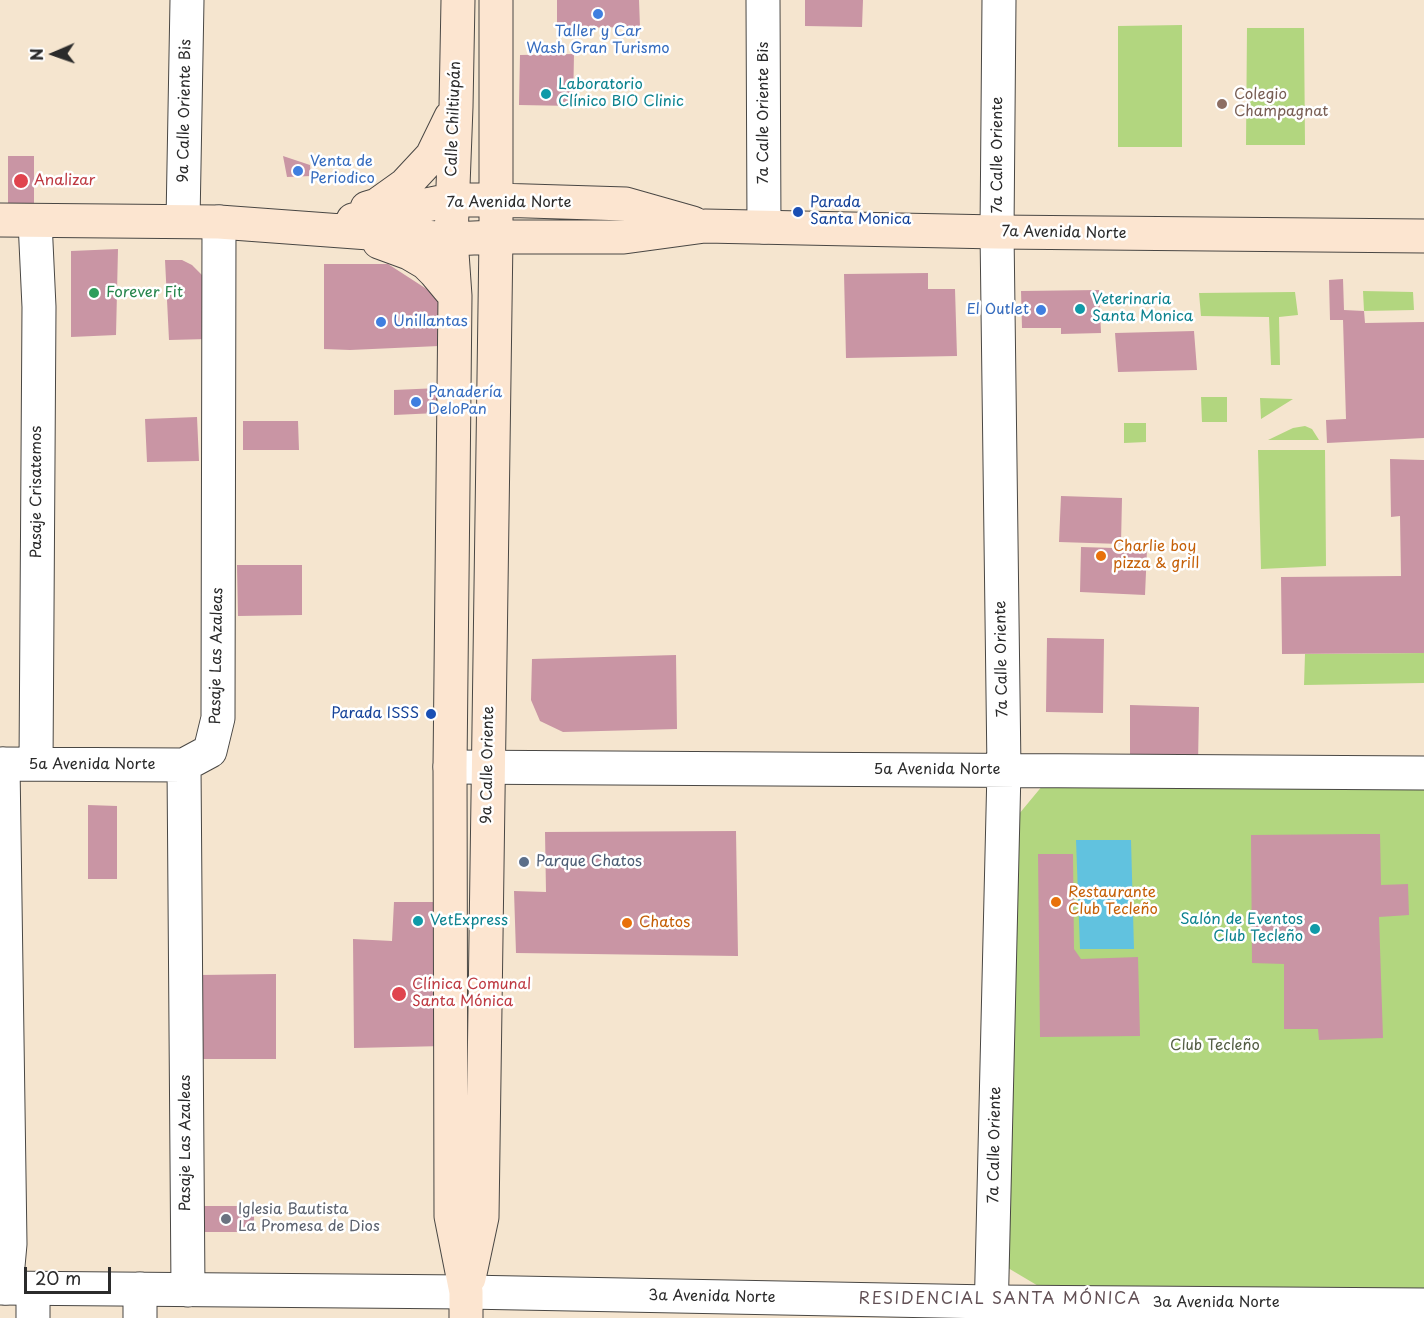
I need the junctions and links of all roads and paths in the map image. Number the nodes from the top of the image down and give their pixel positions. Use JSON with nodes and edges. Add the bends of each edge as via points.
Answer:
{"nodes":[{"id":1,"x":187,"y":0,"type":"edge"},
{"id":2,"x":458,"y":0,"type":"edge"},
{"id":3,"x":496,"y":0,"type":"edge"},
{"id":4,"x":764,"y":0,"type":"edge"},
{"id":5,"x":999,"y":0,"type":"edge"},
{"id":6,"x":456,"y":107,"type":"junction"},
{"id":7,"x":452,"y":200,"type":"junction"},
{"id":8,"x":496,"y":200,"type":"junction"},
{"id":9,"x":0,"y":220,"type":"edge"},
{"id":10,"x":35,"y":221,"type":"junction"},
{"id":11,"x":183,"y":222,"type":"junction"},
{"id":12,"x":219,"y":222,"type":"junction"},
{"id":13,"x":705,"y":226,"type":"junction"},
{"id":14,"x":764,"y":227,"type":"junction"},
{"id":15,"x":313,"y":228,"type":"junction"},
{"id":16,"x":997,"y":232,"type":"junction"},
{"id":17,"x":1424,"y":236,"type":"edge"},
{"id":18,"x":496,"y":237,"type":"junction"},
{"id":19,"x":451,"y":239,"type":"junction"},
{"id":20,"x":455,"y":296,"type":"junction"},
{"id":21,"x":2,"y":764,"type":"edge"},
{"id":22,"x":36,"y":764,"type":"junction"},
{"id":23,"x":184,"y":765,"type":"junction"},
{"id":24,"x":450,"y":767,"type":"junction"},
{"id":25,"x":488,"y":767,"type":"junction"},
{"id":26,"x":1004,"y":770,"type":"junction"},
{"id":27,"x":1424,"y":772,"type":"edge"},
{"id":28,"x":188,"y":1290,"type":"junction"},
{"id":29,"x":18,"y":1296,"type":"edge"},
{"id":30,"x":140,"y":1304,"type":"edge"},
{"id":31,"x":466,"y":1305,"type":"edge"},
{"id":32,"x":1424,"y":1305,"type":"edge"},
{"id":33,"x":992,"y":1310,"type":"edge"}],
"edges":[{"from":1,"to":11,"type":"street","name":"9a Calle Oriente Bis"},
{"from":2,"to":6,"type":"main road","name":"Calle Chiltiupán"},
{"from":3,"to":8,"type":"main road"},
{"from":4,"to":14,"type":"street","name":"7a Calle Oriente Bis"},
{"from":5,"to":16,"type":"street","name":"7a Calle Oriente"},
{"from":6,"to":7,"type":"main road","name":"Calle Chiltiupán"},
{"from":6,"to":15,"type":"main road","via":[[432,156],[405,185],[377,205]]},
{"from":7,"to":8,"type":"main road","name":"7a Avenida Norte"},
{"from":7,"to":15,"type":"main road","name":"7a Avenida Norte"},
{"from":7,"to":19,"type":"main road","name":"Calle Chiltiupán"},
{"from":8,"to":13,"type":"main road","name":"7a Avenida Norte","via":[[626,204]]},
{"from":8,"to":18,"type":"main road"},
{"from":9,"to":10,"type":"main road","name":"7a Avenida Norte"},
{"from":10,"to":11,"type":"main road","name":"7a Avenida Norte"},
{"from":10,"to":22,"type":"street","name":"Pasaje Crisatemos","via":[[39,308]]},
{"from":11,"to":12,"type":"main road","name":"7a Avenida Norte"},
{"from":12,"to":15,"type":"main road","name":"7a Avenida Norte"},
{"from":12,"to":23,"type":"street","name":"Pasaje Las Azaleas","via":[[218,718],[210,751]]},
{"from":13,"to":14,"type":"main road","name":"7a Avenida Norte"},
{"from":13,"to":18,"type":"main road","name":"7a Avenida Norte","via":[[624,237]]},
{"from":14,"to":16,"type":"main road","name":"7a Avenida Norte"},
{"from":15,"to":19,"type":"main road","name":"7a Avenida Norte"},
{"from":15,"to":20,"type":"main road","via":[[409,253],[426,263]]},
{"from":16,"to":17,"type":"main road","name":"7a Avenida Norte"},
{"from":16,"to":26,"type":"street","name":"7a Calle Oriente"},
{"from":18,"to":19,"type":"main road","name":"7a Avenida Norte"},
{"from":18,"to":25,"type":"main road","name":"9a Calle Oriente"},
{"from":19,"to":20,"type":"main road"},
{"from":20,"to":24,"type":"main road"},
{"from":21,"to":22,"type":"street","name":"5a Avenida Norte"},
{"from":21,"to":29,"type":"street","via":[[10,1244]]},
{"from":22,"to":23,"type":"street","name":"5a Avenida Norte"},
{"from":23,"to":28,"type":"street","name":"Pasaje Las Azaleas"},
{"from":24,"to":25,"type":"street","name":"5a Avenida Norte"},
{"from":24,"to":31,"type":"main road","via":[[451,1216]]},
{"from":25,"to":26,"type":"street","name":"5a Avenida Norte"},
{"from":25,"to":31,"type":"main road","name":"9a Calle Oriente","via":[[482,1217]]},
{"from":26,"to":27,"type":"street","name":"5a Avenida Norte"},
{"from":26,"to":33,"type":"street","name":"7a Calle Oriente"},
{"from":28,"to":30,"type":"street","name":"3a Avenida Norte"},
{"from":28,"to":31,"type":"street","name":"3a Avenida Norte"},
{"from":29,"to":30,"type":"street","name":"3a Avenida Norte"},
{"from":31,"to":33,"type":"street","name":"3a Avenida Norte"},
{"from":32,"to":33,"type":"street","name":"3a Avenida Norte"}]}
